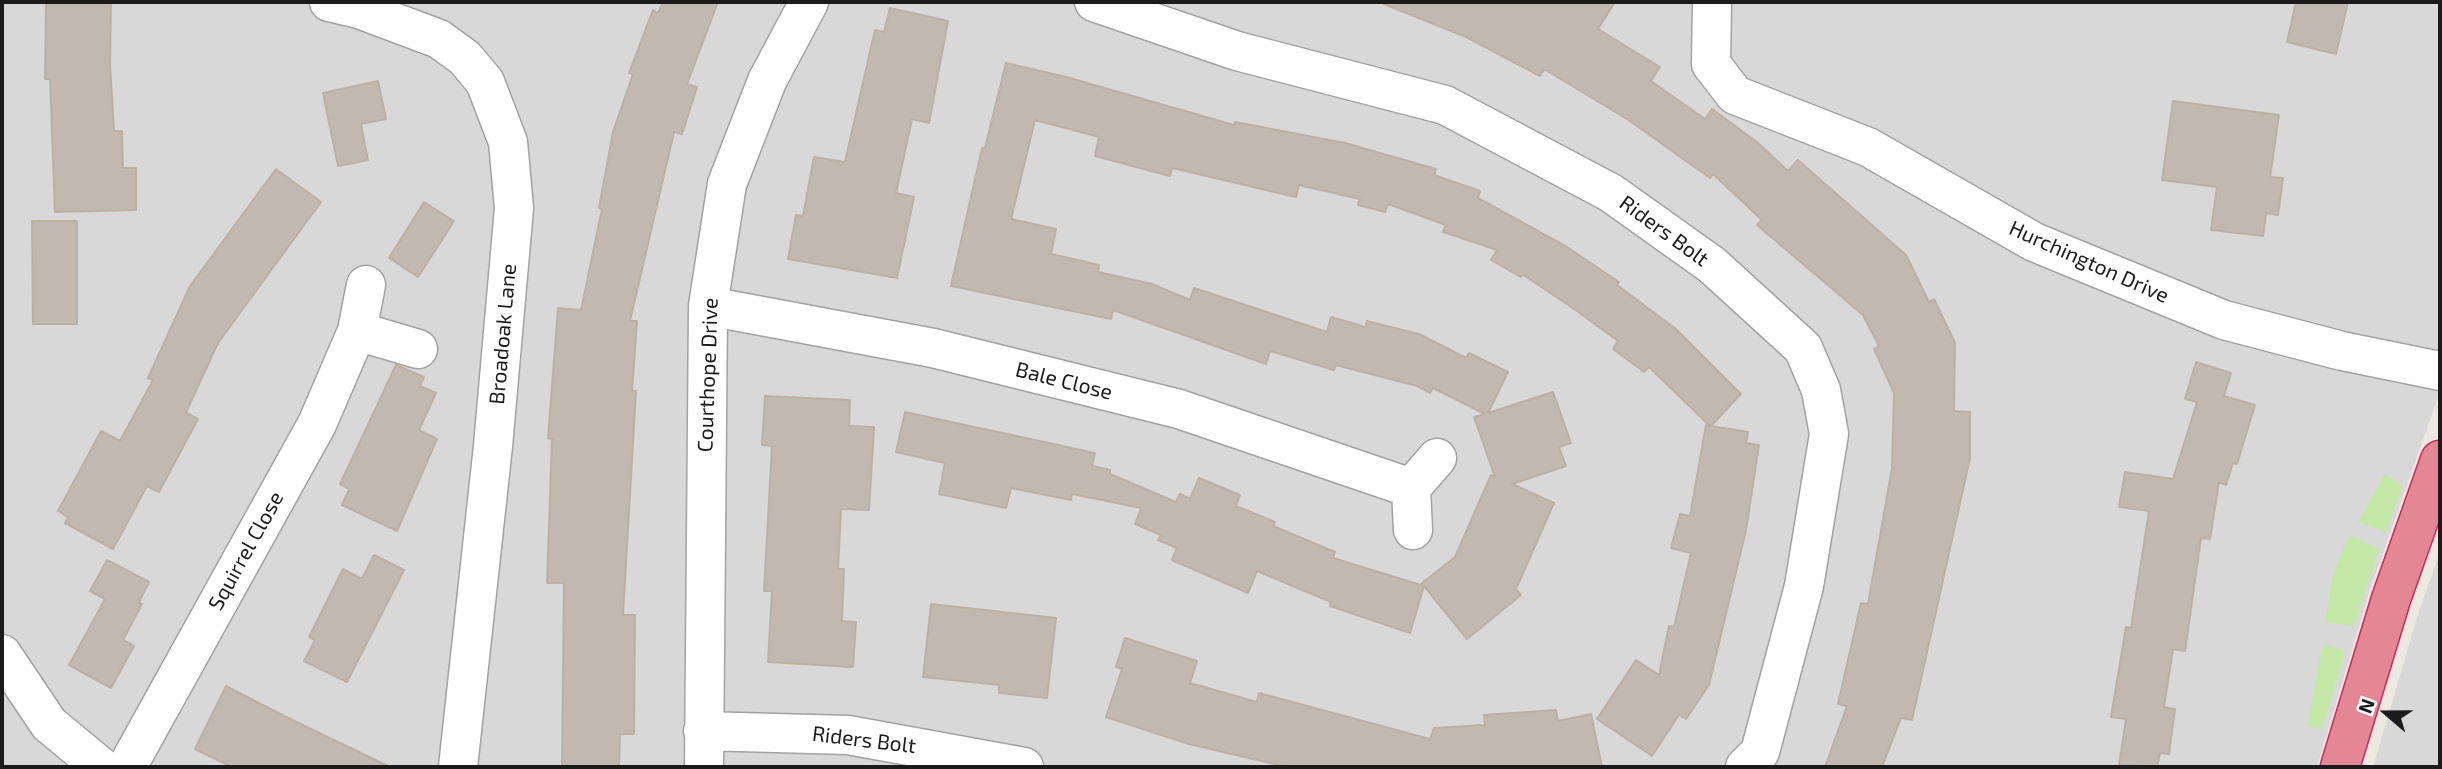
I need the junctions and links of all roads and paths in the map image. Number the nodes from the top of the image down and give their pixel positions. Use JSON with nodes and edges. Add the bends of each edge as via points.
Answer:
{"nodes":[{"id":1,"x":329,"y":2,"type":"edge"},
{"id":2,"x":809,"y":2,"type":"edge"},
{"id":3,"x":1094,"y":2,"type":"edge"},
{"id":4,"x":1712,"y":2,"type":"edge"},
{"id":5,"x":366,"y":285,"type":"dead end"},
{"id":6,"x":708,"y":306,"type":"junction"},
{"id":7,"x":357,"y":331,"type":"junction"},
{"id":8,"x":418,"y":349,"type":"dead end"},
{"id":9,"x":2440,"y":371,"type":"edge"},
{"id":10,"x":1437,"y":458,"type":"dead end"},
{"id":11,"x":2440,"y":460,"type":"edge"},
{"id":12,"x":1410,"y":488,"type":"junction"},
{"id":13,"x":1413,"y":530,"type":"dead end"},
{"id":14,"x":2,"y":654,"type":"edge"},
{"id":15,"x":704,"y":749,"type":"edge"},
{"id":16,"x":101,"y":767,"type":"edge"},
{"id":17,"x":127,"y":767,"type":"edge"},
{"id":18,"x":458,"y":767,"type":"edge"},
{"id":19,"x":1024,"y":767,"type":"edge"},
{"id":20,"x":1745,"y":767,"type":"edge"},
{"id":21,"x":2340,"y":767,"type":"edge"}],
"edges":[{"from":1,"to":18,"type":"street","name":"Broadoak Lane","via":[[439,39],[465,58],[485,82],[508,142],[514,208]]},
{"from":2,"to":6,"type":"street","name":"Courthope Drive","via":[[767,81],[727,184]]},
{"from":3,"to":20,"type":"street","name":"Riders Bolt","via":[[1237,51],[1445,105],[1611,193],[1712,265],[1803,348],[1821,390],[1829,434],[1804,586],[1760,752]]},
{"from":4,"to":9,"type":"street","name":"Hurchington Drive","via":[[1711,64],[1735,96],[1868,147],[2034,242],[2224,320]]},
{"from":5,"to":7,"type":"street","name":"Squirrel Close"},
{"from":6,"to":12,"type":"street","name":"Bale Close","via":[[933,348],[1179,409]]},
{"from":6,"to":15,"type":"street","name":"Courthope Drive"},
{"from":7,"to":8,"type":"street"},
{"from":7,"to":17,"type":"street","name":"Squirrel Close","via":[[317,424]]},
{"from":10,"to":12,"type":"street"},
{"from":11,"to":21,"type":"highway","via":[[2391,599]]},
{"from":12,"to":13,"type":"street"},
{"from":14,"to":16,"type":"street","via":[[49,724]]},
{"from":15,"to":19,"type":"street","name":"Riders Bolt","via":[[848,734]]}]}
